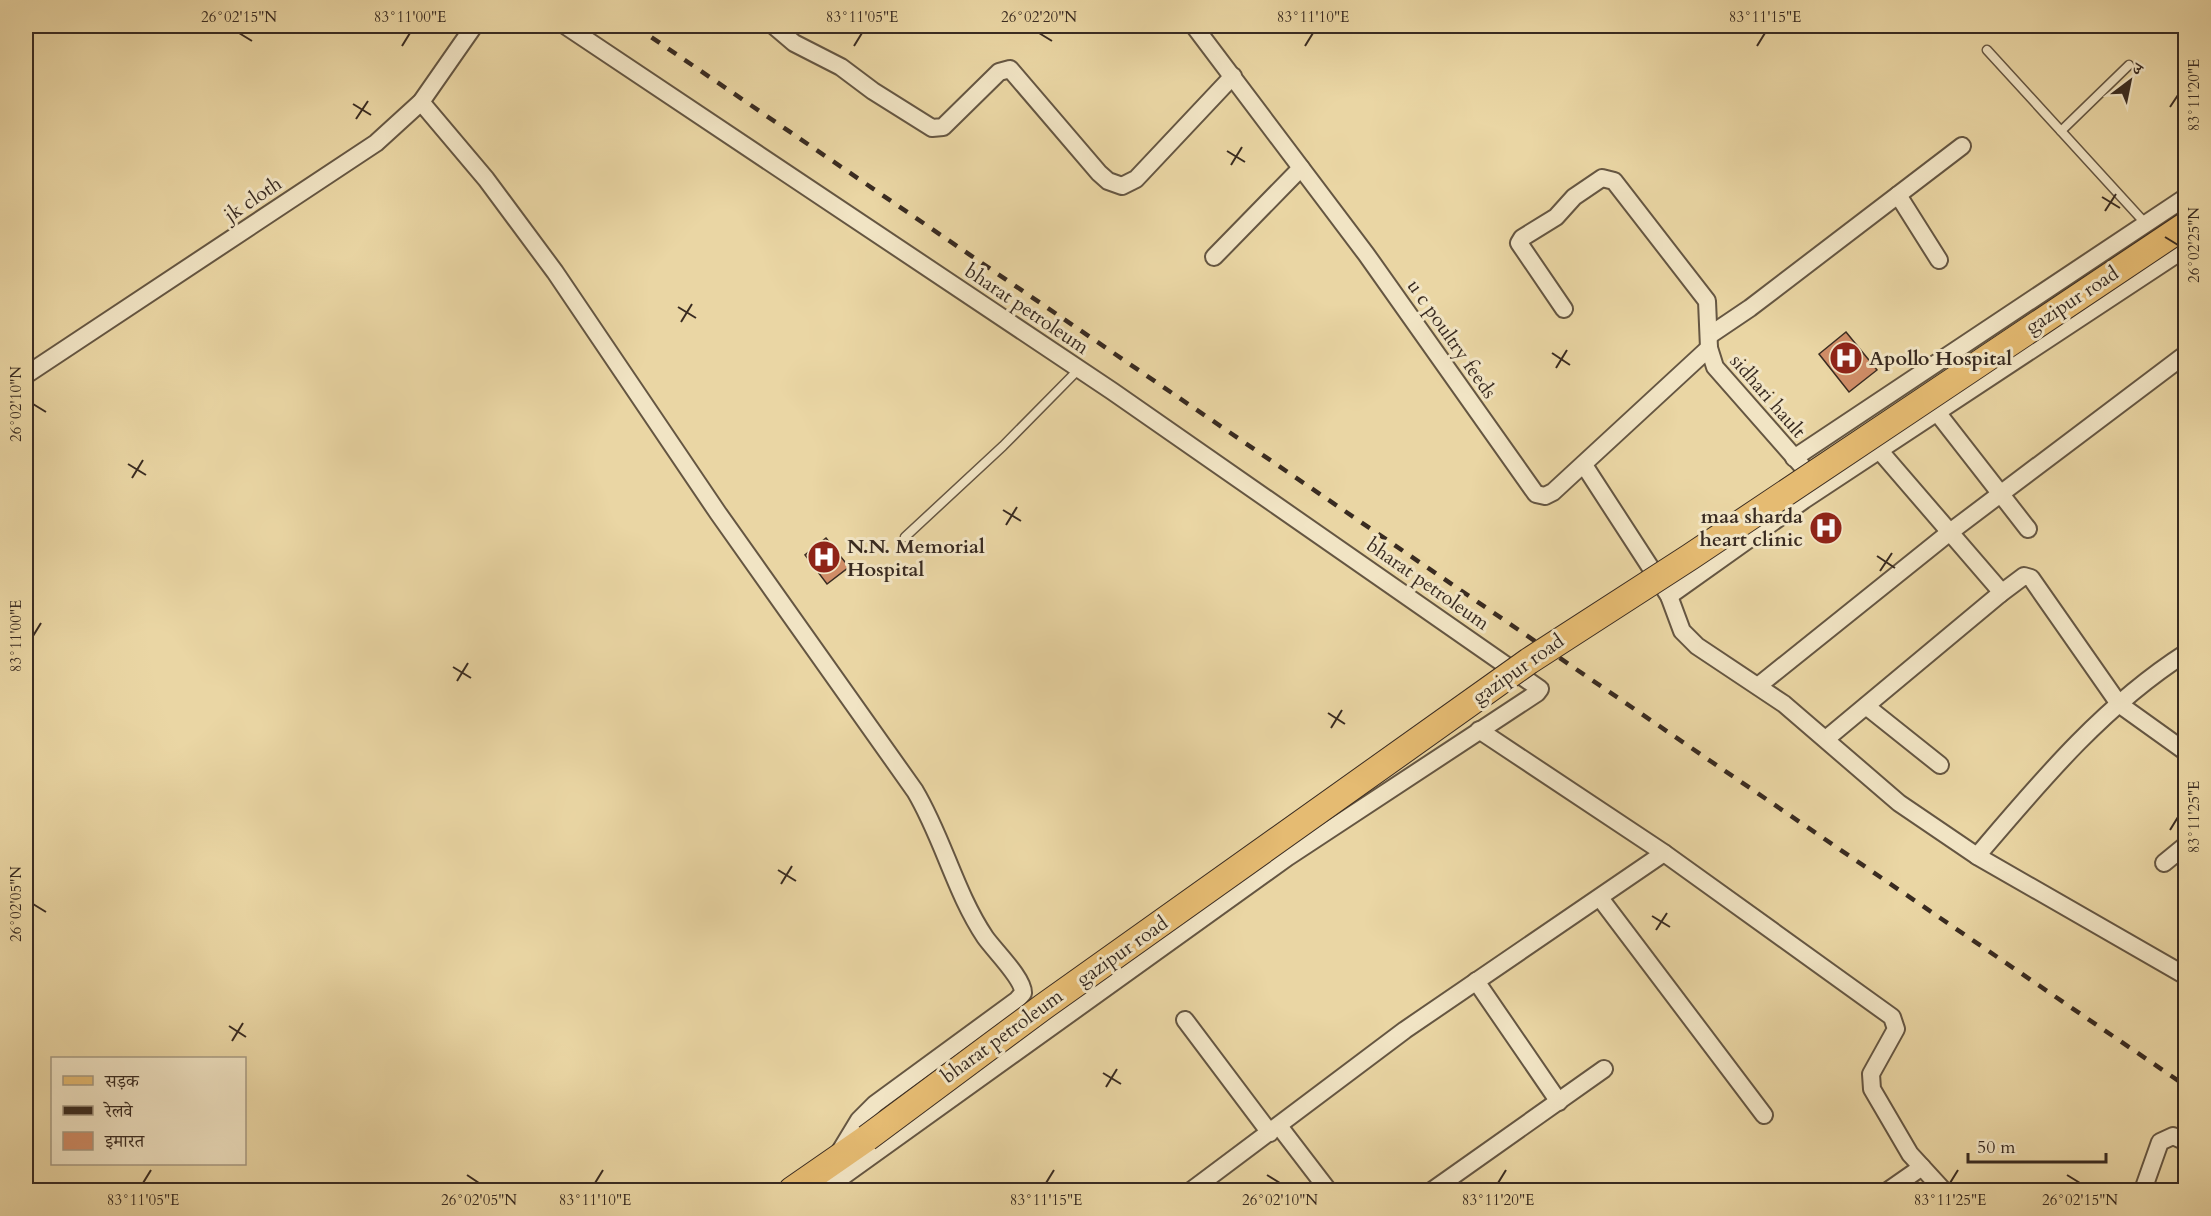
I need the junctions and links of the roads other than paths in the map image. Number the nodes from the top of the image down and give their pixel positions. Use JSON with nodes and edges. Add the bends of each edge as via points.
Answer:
{"nodes":[{"id":1,"x":474,"y":26,"type":"edge"},
{"id":2,"x":566,"y":26,"type":"edge"},
{"id":3,"x":774,"y":26,"type":"edge"},
{"id":4,"x":1194,"y":26,"type":"edge"},
{"id":5,"x":1987,"y":50,"type":"dead end"},
{"id":6,"x":2129,"y":65,"type":"dead end"},
{"id":7,"x":1233,"y":76,"type":"junction"},
{"id":8,"x":421,"y":102,"type":"junction"},
{"id":9,"x":2061,"y":131,"type":"junction"},
{"id":10,"x":1962,"y":146,"type":"dead end"},
{"id":11,"x":1301,"y":168,"type":"junction"},
{"id":12,"x":1898,"y":195,"type":"junction"},
{"id":13,"x":2186,"y":198,"type":"edge"},
{"id":14,"x":2146,"y":224,"type":"junction"},
{"id":15,"x":2186,"y":225,"type":"edge"},
{"id":16,"x":2186,"y":248,"type":"edge"},
{"id":17,"x":1214,"y":257,"type":"dead end"},
{"id":18,"x":1938,"y":260,"type":"dead end"},
{"id":19,"x":1564,"y":309,"type":"dead end"},
{"id":20,"x":1709,"y":341,"type":"junction"},
{"id":21,"x":2186,"y":354,"type":"edge"},
{"id":22,"x":1079,"y":369,"type":"junction"},
{"id":23,"x":26,"y":375,"type":"edge"},
{"id":24,"x":1936,"y":411,"type":"junction"},
{"id":25,"x":1879,"y":450,"type":"junction"},
{"id":26,"x":1794,"y":458,"type":"junction"},
{"id":27,"x":1584,"y":465,"type":"junction"},
{"id":28,"x":1822,"y":488,"type":"junction"},
{"id":29,"x":1999,"y":494,"type":"junction"},
{"id":30,"x":2028,"y":529,"type":"dead end"},
{"id":31,"x":1950,"y":532,"type":"junction"},
{"id":32,"x":905,"y":537,"type":"dead end"},
{"id":33,"x":2000,"y":594,"type":"junction"},
{"id":34,"x":1669,"y":596,"type":"junction"},
{"id":35,"x":2186,"y":654,"type":"edge"},
{"id":36,"x":1758,"y":686,"type":"junction"},
{"id":37,"x":2119,"y":704,"type":"junction"},
{"id":38,"x":1866,"y":706,"type":"junction"},
{"id":39,"x":1479,"y":730,"type":"junction"},
{"id":40,"x":1826,"y":739,"type":"junction"},
{"id":41,"x":2186,"y":752,"type":"edge"},
{"id":42,"x":1940,"y":765,"type":"dead end"},
{"id":43,"x":2186,"y":845,"type":"edge"},
{"id":44,"x":1664,"y":853,"type":"junction"},
{"id":45,"x":1977,"y":856,"type":"junction"},
{"id":46,"x":2164,"y":863,"type":"dead end"},
{"id":47,"x":1600,"y":898,"type":"junction"},
{"id":48,"x":2185,"y":974,"type":"edge"},
{"id":49,"x":1476,"y":981,"type":"junction"},
{"id":50,"x":1185,"y":1020,"type":"dead end"},
{"id":51,"x":1604,"y":1069,"type":"dead end"},
{"id":52,"x":1559,"y":1102,"type":"junction"},
{"id":53,"x":1764,"y":1115,"type":"dead end"},
{"id":54,"x":1275,"y":1130,"type":"junction"},
{"id":55,"x":2186,"y":1142,"type":"edge"},
{"id":56,"x":836,"y":1158,"type":"junction"},
{"id":57,"x":1922,"y":1167,"type":"junction"},
{"id":58,"x":792,"y":1191,"type":"edge"},
{"id":59,"x":824,"y":1191,"type":"edge"},
{"id":60,"x":1192,"y":1191,"type":"edge"},
{"id":61,"x":1328,"y":1191,"type":"edge"},
{"id":62,"x":1433,"y":1191,"type":"edge"},
{"id":63,"x":1889,"y":1191,"type":"edge"},
{"id":64,"x":1943,"y":1191,"type":"edge"},
{"id":65,"x":2143,"y":1191,"type":"edge"}],
"edges":[{"from":1,"to":8,"type":"street","name":"jk cloth"},
{"from":2,"to":22,"type":"street","name":"bharat petroleum"},
{"from":3,"to":7,"type":"street","via":[[794,43],[846,70],[932,128],[944,127],[999,72],[1010,69],[1099,172],[1108,181],[1122,186],[1136,179]]},
{"from":4,"to":7,"type":"street","name":"u c poultry feeds"},
{"from":5,"to":9,"type":"lane"},
{"from":6,"to":9,"type":"lane"},
{"from":7,"to":11,"type":"street","name":"u c poultry feeds"},
{"from":8,"to":23,"type":"street","name":"jk cloth","via":[[376,143]]},
{"from":8,"to":56,"type":"street","via":[[486,178],[555,272],[718,513],[915,791],[932,819],[971,914],[1022,984],[1023,993],[1017,1000],[865,1113]]},
{"from":9,"to":14,"type":"lane"},
{"from":10,"to":12,"type":"street","name":"u c poultry feeds"},
{"from":11,"to":17,"type":"street"},
{"from":11,"to":27,"type":"street","name":"u c poultry feeds","via":[[1536,494],[1545,496],[1553,492]]},
{"from":12,"to":18,"type":"street"},
{"from":12,"to":20,"type":"street","name":"u c poultry feeds"},
{"from":13,"to":14,"type":"street"},
{"from":14,"to":26,"type":"street"},
{"from":15,"to":56,"type":"main road","name":"gazipur road","bridge":true,"via":[[1529,661]]},
{"from":16,"to":24,"type":"street"},
{"from":19,"to":20,"type":"street","name":"sidhari hault","via":[[1520,243],[1563,212],[1574,196],[1607,177],[1702,293],[1709,310]]},
{"from":20,"to":26,"type":"street","name":"sidhari hault","via":[[1715,368]]},
{"from":20,"to":27,"type":"street","name":"u c poultry feeds"},
{"from":21,"to":29,"type":"street"},
{"from":22,"to":32,"type":"lane"},
{"from":22,"to":39,"type":"street","name":"bharat petroleum","via":[[1539,687],[1537,693]]},
{"from":24,"to":25,"type":"street"},
{"from":24,"to":29,"type":"street"},
{"from":25,"to":28,"type":"street"},
{"from":25,"to":31,"type":"street"},
{"from":26,"to":28,"type":"street","name":"sidhari hault"},
{"from":27,"to":34,"type":"street"},
{"from":28,"to":34,"type":"street"},
{"from":29,"to":30,"type":"street"},
{"from":29,"to":31,"type":"street"},
{"from":31,"to":33,"type":"street"},
{"from":31,"to":36,"type":"street"},
{"from":33,"to":37,"type":"street","via":[[2024,576],[2031,578]]},
{"from":33,"to":38,"type":"street"},
{"from":34,"to":36,"type":"street","via":[[1688,638]]},
{"from":35,"to":37,"type":"street","via":[[2158,671]]},
{"from":36,"to":40,"type":"street"},
{"from":37,"to":41,"type":"street"},
{"from":37,"to":45,"type":"street","via":[[2077,742]]},
{"from":38,"to":40,"type":"street"},
{"from":38,"to":42,"type":"street"},
{"from":39,"to":44,"type":"street"},
{"from":39,"to":59,"type":"street","name":"bharat petroleum","via":[[1288,857]]},
{"from":40,"to":45,"type":"street","via":[[1899,803]]},
{"from":43,"to":46,"type":"street"},
{"from":44,"to":47,"type":"street"},
{"from":44,"to":57,"type":"street","via":[[1892,1017],[1896,1029],[1871,1074],[1872,1089],[1910,1154]]},
{"from":45,"to":48,"type":"street"},
{"from":47,"to":49,"type":"street"},
{"from":47,"to":53,"type":"street"},
{"from":49,"to":52,"type":"street"},
{"from":49,"to":54,"type":"street"},
{"from":50,"to":54,"type":"street"},
{"from":51,"to":52,"type":"street"},
{"from":52,"to":62,"type":"street"},
{"from":54,"to":60,"type":"street"},
{"from":54,"to":61,"type":"street"},
{"from":55,"to":65,"type":"street","via":[[2173,1136],[2160,1142]]},
{"from":56,"to":58,"type":"main road","name":"gazipur road"},
{"from":57,"to":63,"type":"street"},
{"from":57,"to":64,"type":"street"}]}
